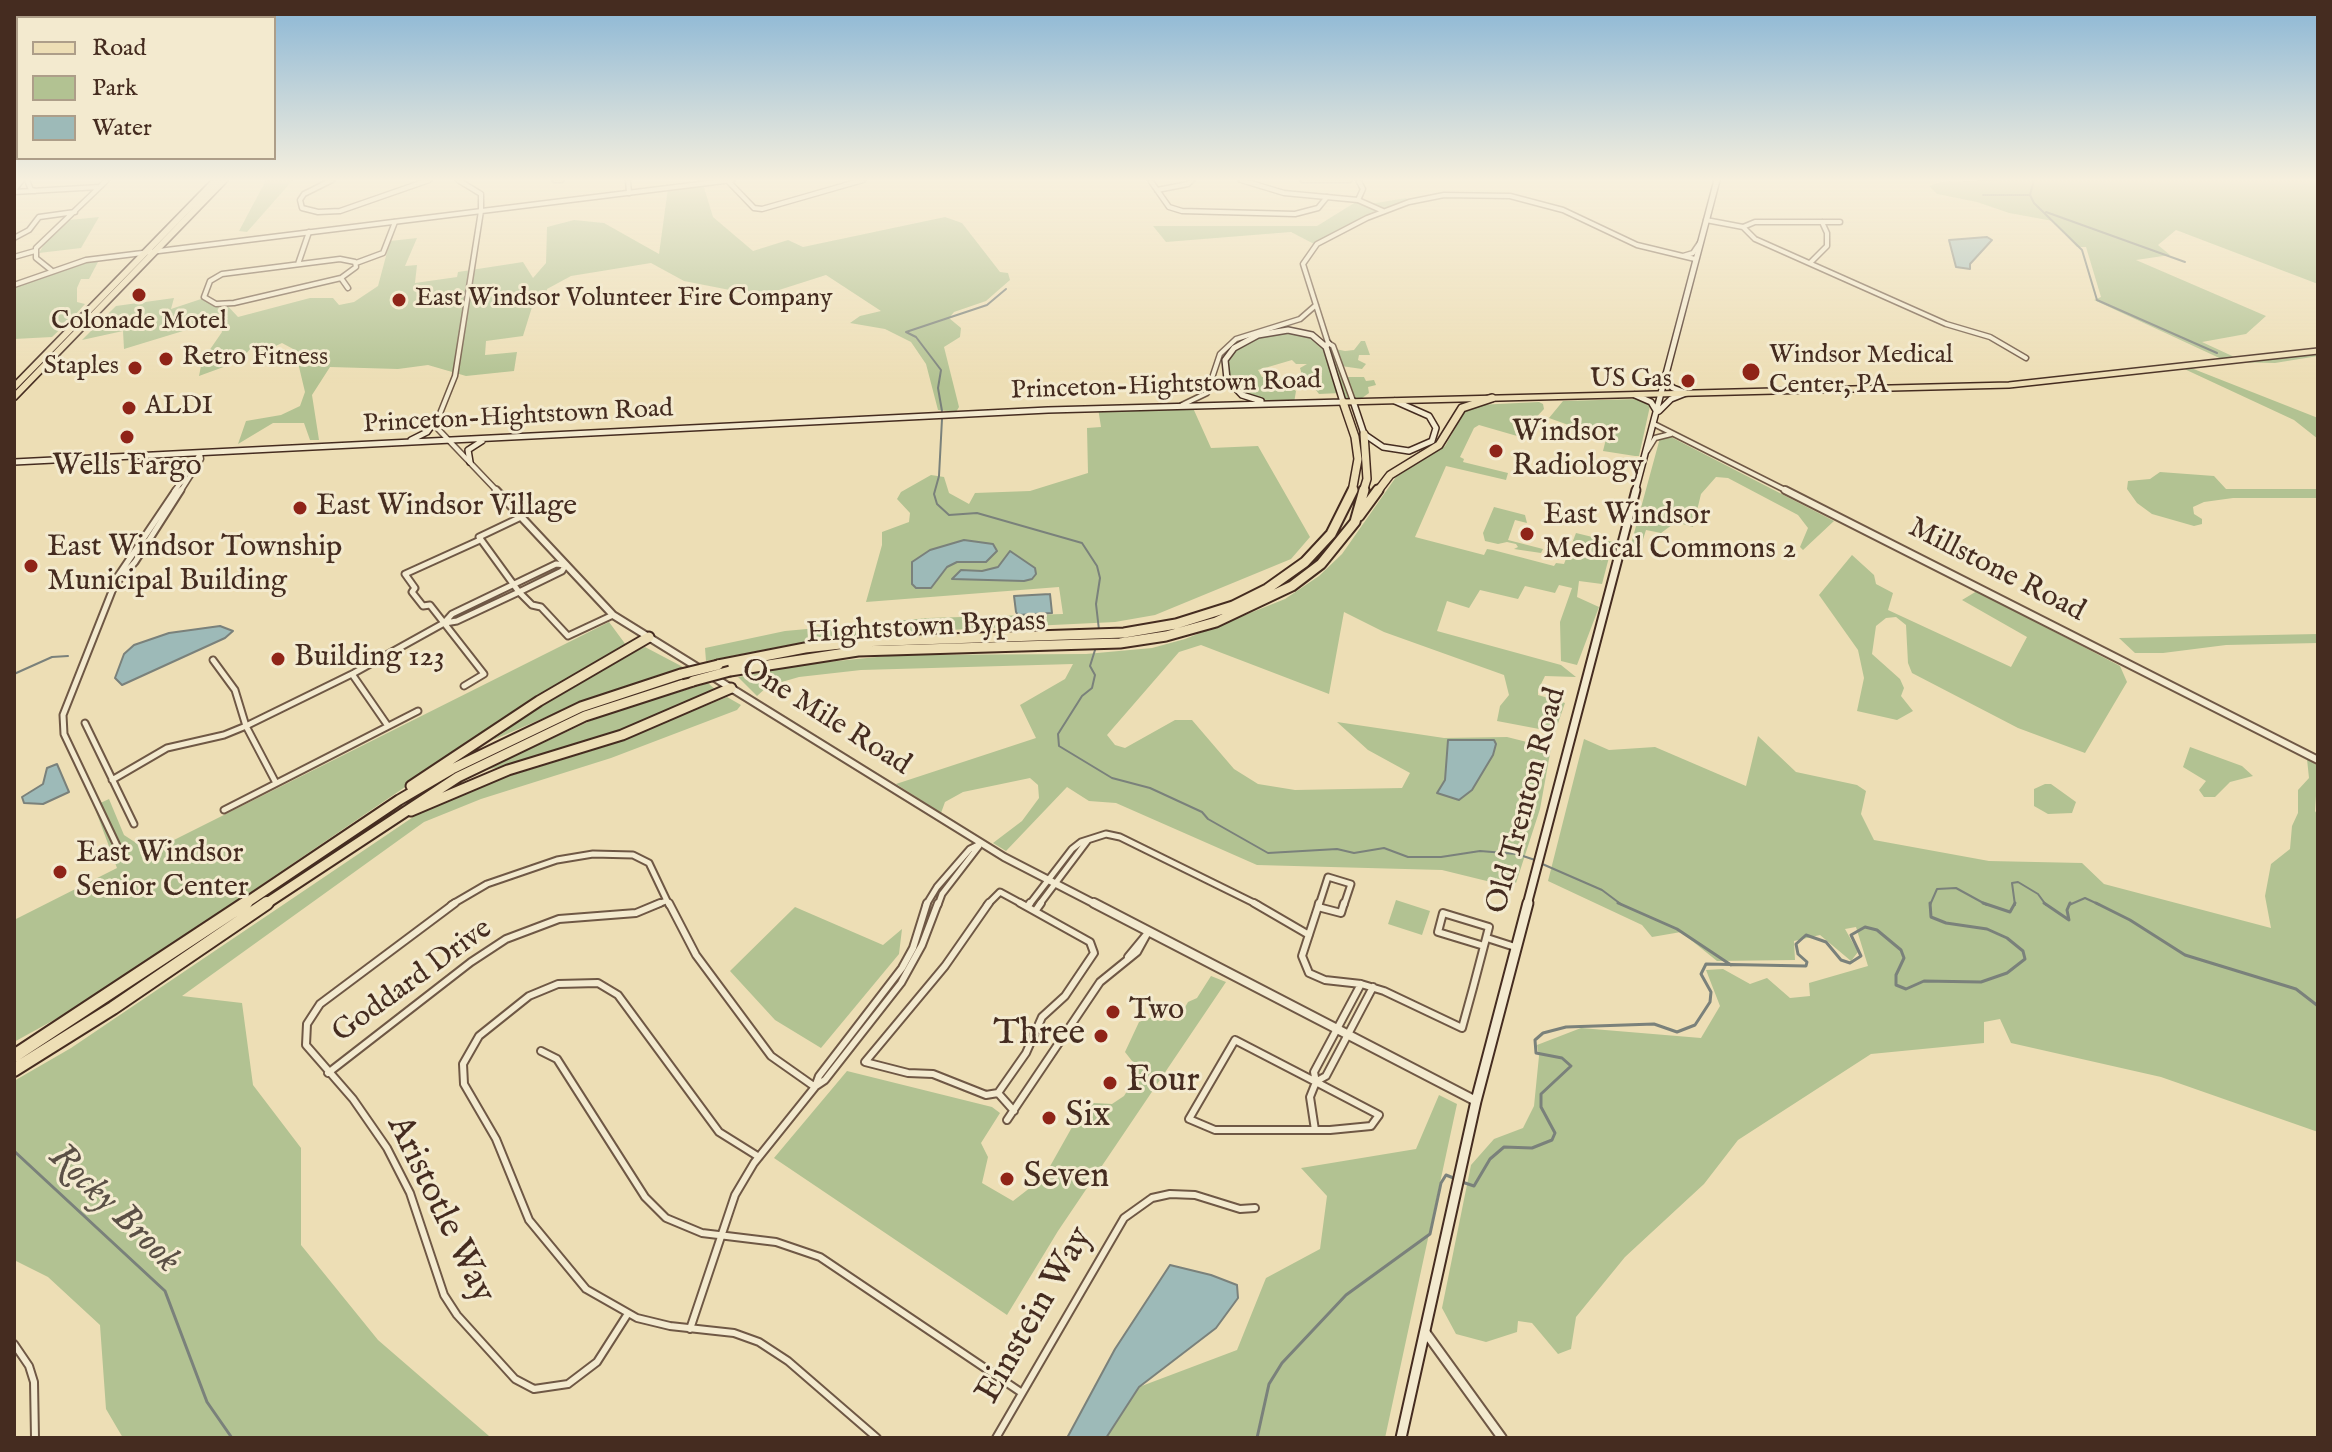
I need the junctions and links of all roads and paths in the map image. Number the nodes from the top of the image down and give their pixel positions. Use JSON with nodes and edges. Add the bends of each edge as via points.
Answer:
{"nodes":[{"id":1,"x":38,"y":248,"type":"edge"},
{"id":2,"x":149,"y":248,"type":"edge"},
{"id":3,"x":159,"y":248,"type":"edge"},
{"id":4,"x":176,"y":248,"type":"edge"},
{"id":5,"x":304,"y":248,"type":"edge"},
{"id":6,"x":385,"y":248,"type":"edge"},
{"id":7,"x":475,"y":248,"type":"edge"},
{"id":8,"x":1313,"y":248,"type":"edge"},
{"id":9,"x":1649,"y":248,"type":"edge"},
{"id":10,"x":1696,"y":248,"type":"edge"},
{"id":11,"x":1699,"y":248,"type":"edge"},
{"id":12,"x":1775,"y":248,"type":"edge"},
{"id":13,"x":1825,"y":248,"type":"edge"},
{"id":14,"x":157,"y":250,"type":"junction"},
{"id":15,"x":35,"y":251,"type":"junction"},
{"id":16,"x":146,"y":251,"type":"junction"},
{"id":17,"x":1676,"y":256,"type":"junction"},
{"id":18,"x":14,"y":257,"type":"edge"},
{"id":19,"x":1695,"y":259,"type":"junction"},
{"id":20,"x":356,"y":263,"type":"junction"},
{"id":21,"x":1810,"y":263,"type":"junction"},
{"id":22,"x":298,"y":264,"type":"junction"},
{"id":23,"x":51,"y":270,"type":"junction"},
{"id":24,"x":341,"y":278,"type":"junction"},
{"id":25,"x":14,"y":285,"type":"edge"},
{"id":26,"x":348,"y":288,"type":"dead end"},
{"id":27,"x":1316,"y":305,"type":"junction"},
{"id":28,"x":1327,"y":345,"type":"junction"},
{"id":29,"x":2318,"y":351,"type":"edge"},
{"id":30,"x":54,"y":352,"type":"junction"},
{"id":31,"x":2026,"y":358,"type":"dead end"},
{"id":32,"x":1665,"y":380,"type":"junction"},
{"id":33,"x":23,"y":382,"type":"junction"},
{"id":34,"x":14,"y":387,"type":"edge"},
{"id":35,"x":1686,"y":393,"type":"junction"},
{"id":36,"x":1660,"y":394,"type":"junction"},
{"id":37,"x":1635,"y":395,"type":"junction"},
{"id":38,"x":14,"y":397,"type":"edge"},
{"id":39,"x":1492,"y":398,"type":"junction"},
{"id":40,"x":1395,"y":401,"type":"junction"},
{"id":41,"x":1348,"y":402,"type":"junction"},
{"id":42,"x":1270,"y":404,"type":"junction"},
{"id":43,"x":1178,"y":407,"type":"junction"},
{"id":44,"x":1657,"y":412,"type":"junction"},
{"id":45,"x":439,"y":416,"type":"junction"},
{"id":46,"x":1654,"y":424,"type":"junction"},
{"id":47,"x":1364,"y":434,"type":"junction"},
{"id":48,"x":1679,"y":436,"type":"junction"},
{"id":49,"x":492,"y":439,"type":"junction"},
{"id":50,"x":449,"y":441,"type":"junction"},
{"id":51,"x":396,"y":443,"type":"junction"},
{"id":52,"x":1646,"y":453,"type":"junction"},
{"id":53,"x":200,"y":454,"type":"junction"},
{"id":54,"x":14,"y":462,"type":"edge"},
{"id":55,"x":470,"y":462,"type":"junction"},
{"id":56,"x":521,"y":517,"type":"junction"},
{"id":57,"x":1355,"y":522,"type":"junction"},
{"id":58,"x":479,"y":538,"type":"junction"},
{"id":59,"x":566,"y":565,"type":"junction"},
{"id":60,"x":513,"y":585,"type":"junction"},
{"id":61,"x":519,"y":592,"type":"junction"},
{"id":62,"x":613,"y":615,"type":"junction"},
{"id":63,"x":444,"y":623,"type":"junction"},
{"id":64,"x":649,"y":637,"type":"junction"},
{"id":65,"x":213,"y":660,"type":"dead end"},
{"id":66,"x":352,"y":674,"type":"junction"},
{"id":67,"x":464,"y":686,"type":"dead end"},
{"id":68,"x":731,"y":688,"type":"junction"},
{"id":69,"x":418,"y":711,"type":"dead end"},
{"id":70,"x":85,"y":723,"type":"dead end"},
{"id":71,"x":246,"y":726,"type":"junction"},
{"id":72,"x":388,"y":726,"type":"junction"},
{"id":73,"x":2318,"y":760,"type":"edge"},
{"id":74,"x":112,"y":780,"type":"junction"},
{"id":75,"x":276,"y":783,"type":"junction"},
{"id":76,"x":224,"y":810,"type":"dead end"},
{"id":77,"x":134,"y":824,"type":"dead end"},
{"id":78,"x":1088,"y":839,"type":"junction"},
{"id":79,"x":980,"y":844,"type":"junction"},
{"id":80,"x":346,"y":849,"type":"junction"},
{"id":81,"x":121,"y":854,"type":"dead end"},
{"id":82,"x":287,"y":875,"type":"junction"},
{"id":83,"x":1048,"y":880,"type":"junction"},
{"id":84,"x":1056,"y":885,"type":"junction"},
{"id":85,"x":666,"y":901,"type":"junction"},
{"id":86,"x":1028,"y":906,"type":"junction"},
{"id":87,"x":1318,"y":907,"type":"junction"},
{"id":88,"x":1036,"y":910,"type":"junction"},
{"id":89,"x":1148,"y":932,"type":"junction"},
{"id":90,"x":1309,"y":935,"type":"junction"},
{"id":91,"x":1487,"y":938,"type":"junction"},
{"id":92,"x":1484,"y":946,"type":"junction"},
{"id":93,"x":1515,"y":947,"type":"junction"},
{"id":94,"x":1361,"y":984,"type":"junction"},
{"id":95,"x":1373,"y":987,"type":"junction"},
{"id":96,"x":1337,"y":1029,"type":"junction"},
{"id":97,"x":1348,"y":1034,"type":"junction"},
{"id":98,"x":541,"y":1051,"type":"dead end"},
{"id":99,"x":14,"y":1056,"type":"edge"},
{"id":100,"x":14,"y":1070,"type":"edge"},
{"id":101,"x":328,"y":1073,"type":"junction"},
{"id":102,"x":1316,"y":1082,"type":"junction"},
{"id":103,"x":815,"y":1087,"type":"junction"},
{"id":104,"x":998,"y":1093,"type":"junction"},
{"id":105,"x":1476,"y":1101,"type":"junction"},
{"id":106,"x":1014,"y":1111,"type":"junction"},
{"id":107,"x":1007,"y":1120,"type":"dead end"},
{"id":108,"x":1315,"y":1130,"type":"junction"},
{"id":109,"x":759,"y":1157,"type":"junction"},
{"id":110,"x":1255,"y":1208,"type":"dead end"},
{"id":111,"x":720,"y":1235,"type":"junction"},
{"id":112,"x":627,"y":1315,"type":"junction"},
{"id":113,"x":690,"y":1329,"type":"junction"},
{"id":114,"x":1426,"y":1333,"type":"junction"},
{"id":115,"x":14,"y":1344,"type":"edge"},
{"id":116,"x":1022,"y":1393,"type":"junction"},
{"id":117,"x":35,"y":1438,"type":"edge"},
{"id":118,"x":877,"y":1438,"type":"edge"},
{"id":119,"x":996,"y":1438,"type":"edge"},
{"id":120,"x":1401,"y":1438,"type":"edge"},
{"id":121,"x":1502,"y":1438,"type":"edge"}],
"edges":[{"from":1,"to":15,"type":"street"},
{"from":2,"to":16,"type":"highway"},
{"from":3,"to":14,"type":"highway"},
{"from":4,"to":14,"type":"street"},
{"from":5,"to":22,"type":"street"},
{"from":6,"to":20,"type":"street"},
{"from":7,"to":45,"type":"street","via":[[455,376]]},
{"from":8,"to":27,"type":"street","via":[[1303,270]]},
{"from":9,"to":17,"type":"street"},
{"from":10,"to":17,"type":"street","via":[[1690,255]]},
{"from":11,"to":19,"type":"main road","name":"Old Trenton Road"},
{"from":12,"to":21,"type":"street"},
{"from":13,"to":21,"type":"street"},
{"from":14,"to":16,"type":"street"},
{"from":14,"to":30,"type":"highway"},
{"from":15,"to":18,"type":"street"},
{"from":15,"to":23,"type":"street"},
{"from":16,"to":23,"type":"street"},
{"from":16,"to":30,"type":"highway"},
{"from":17,"to":19,"type":"street"},
{"from":19,"to":32,"type":"main road","name":"Old Trenton Road"},
{"from":20,"to":22,"type":"street","via":[[343,259]]},
{"from":20,"to":24,"type":"street","via":[[355,270]]},
{"from":21,"to":31,"type":"street","via":[[1946,324],[1990,337]]},
{"from":22,"to":24,"type":"street","via":[[218,275],[204,297],[216,304],[234,303]]},
{"from":23,"to":25,"type":"street"},
{"from":24,"to":26,"type":"street"},
{"from":27,"to":28,"type":"street"},
{"from":27,"to":43,"type":"street","via":[[1300,319],[1236,339],[1220,354],[1203,398]]},
{"from":28,"to":41,"type":"main road"},
{"from":28,"to":42,"type":"main road","via":[[1307,333],[1282,331],[1252,337],[1231,351],[1224,365],[1229,383],[1242,395]]},
{"from":29,"to":35,"type":"main road","name":"Princeton-Hightstown Road","via":[[2047,382]]},
{"from":30,"to":33,"type":"highway"},
{"from":32,"to":35,"type":"main road"},
{"from":32,"to":36,"type":"main road","name":"Old Trenton Road"},
{"from":33,"to":34,"type":"highway"},
{"from":33,"to":38,"type":"highway"},
{"from":35,"to":36,"type":"main road","name":"Princeton-Hightstown Road"},
{"from":35,"to":44,"type":"main road"},
{"from":36,"to":37,"type":"main road","name":"Princeton-Hightstown Road"},
{"from":36,"to":44,"type":"main road","name":"Old Trenton Road"},
{"from":37,"to":39,"type":"main road","name":"Princeton-Hightstown Road"},
{"from":37,"to":44,"type":"main road","via":[[1651,402]]},
{"from":39,"to":40,"type":"main road","name":"Princeton-Hightstown Road"},
{"from":39,"to":57,"type":"highway","via":[[1462,408],[1439,445],[1390,475]]},
{"from":40,"to":41,"type":"main road","name":"Princeton-Hightstown Road"},
{"from":40,"to":47,"type":"main road","via":[[1432,419],[1432,441],[1414,450],[1393,451]]},
{"from":41,"to":42,"type":"main road","name":"Princeton-Hightstown Road"},
{"from":41,"to":47,"type":"main road","name":"Hightstown Bypass"},
{"from":41,"to":82,"type":"highway","name":"Hightstown Bypass","bridge":true,"via":[[1358,459],[1345,511],[1305,562],[1233,606],[1124,633],[858,642],[784,651],[681,674],[581,707],[485,751],[399,800]]},
{"from":42,"to":43,"type":"main road","name":"Princeton-Hightstown Road"},
{"from":43,"to":49,"type":"main road","name":"Princeton-Hightstown Road"},
{"from":44,"to":46,"type":"main road","name":"Old Trenton Road"},
{"from":45,"to":50,"type":"street","name":"One Mile Road","via":[[438,429]]},
{"from":45,"to":51,"type":"main road","via":[[423,435]]},
{"from":46,"to":48,"type":"street","name":"Millstone Road"},
{"from":46,"to":52,"type":"main road","name":"Old Trenton Road"},
{"from":47,"to":57,"type":"highway","name":"Hightstown Bypass","via":[[1367,479]]},
{"from":48,"to":52,"type":"street","via":[[1659,435]]},
{"from":48,"to":73,"type":"street","name":"Millstone Road"},
{"from":49,"to":50,"type":"main road","name":"Princeton-Hightstown Road"},
{"from":49,"to":55,"type":"main road","via":[[469,448]]},
{"from":50,"to":51,"type":"main road","name":"Princeton-Hightstown Road"},
{"from":50,"to":55,"type":"street","name":"One Mile Road"},
{"from":51,"to":53,"type":"main road","name":"Princeton-Hightstown Road"},
{"from":52,"to":93,"type":"main road","name":"Old Trenton Road"},
{"from":53,"to":54,"type":"main road","name":"Princeton-Hightstown Road"},
{"from":53,"to":81,"type":"street","via":[[118,581],[62,725]]},
{"from":55,"to":56,"type":"street","name":"One Mile Road"},
{"from":56,"to":58,"type":"street"},
{"from":56,"to":59,"type":"street","name":"One Mile Road"},
{"from":57,"to":80,"type":"highway","name":"Hightstown Bypass","bridge":true,"via":[[1336,548],[1292,586],[1235,615],[1185,632],[1097,645],[858,651],[730,671],[612,706],[523,743],[425,796]]},
{"from":58,"to":60,"type":"street"},
{"from":58,"to":63,"type":"street","via":[[405,574],[423,606],[430,605]]},
{"from":59,"to":60,"type":"street","via":[[556,564]]},
{"from":59,"to":61,"type":"street"},
{"from":59,"to":62,"type":"street","name":"One Mile Road"},
{"from":60,"to":61,"type":"street"},
{"from":60,"to":63,"type":"street","via":[[452,614]]},
{"from":61,"to":62,"type":"street","via":[[568,636]]},
{"from":61,"to":63,"type":"street"},
{"from":62,"to":64,"type":"street","name":"One Mile Road"},
{"from":63,"to":66,"type":"street"},
{"from":63,"to":67,"type":"street","via":[[484,674]]},
{"from":64,"to":68,"type":"street","name":"One Mile Road"},
{"from":64,"to":82,"type":"highway","via":[[512,719]]},
{"from":65,"to":71,"type":"street","via":[[235,690]]},
{"from":66,"to":71,"type":"street"},
{"from":66,"to":72,"type":"street"},
{"from":68,"to":79,"type":"street","name":"One Mile Road"},
{"from":68,"to":80,"type":"highway","via":[[622,735],[450,792]]},
{"from":69,"to":72,"type":"street"},
{"from":70,"to":74,"type":"street"},
{"from":71,"to":74,"type":"street","via":[[167,748]]},
{"from":71,"to":75,"type":"street"},
{"from":72,"to":75,"type":"street"},
{"from":74,"to":77,"type":"street"},
{"from":75,"to":76,"type":"street"},
{"from":78,"to":83,"type":"street","via":[[1072,849]]},
{"from":78,"to":84,"type":"street"},
{"from":78,"to":90,"type":"street","via":[[1120,837]]},
{"from":79,"to":83,"type":"street","name":"One Mile Road"},
{"from":79,"to":103,"type":"street","via":[[942,894],[901,983]]},
{"from":79,"to":103,"type":"street","via":[[937,887],[902,968]]},
{"from":80,"to":100,"type":"highway","name":"Hightstown Bypass"},
{"from":82,"to":99,"type":"highway","name":"Hightstown Bypass"},
{"from":83,"to":84,"type":"street","name":"One Mile Road"},
{"from":83,"to":86,"type":"street"},
{"from":84,"to":88,"type":"street"},
{"from":84,"to":89,"type":"street","name":"One Mile Road"},
{"from":85,"to":101,"type":"street","name":"Goddard Drive","via":[[636,913],[559,919],[506,939]]},
{"from":85,"to":101,"type":"street","name":"Aristotle Way","via":[[649,863],[622,853],[557,860],[487,884],[442,911],[320,1004],[307,1024],[305,1042]]},
{"from":85,"to":103,"type":"street","name":"Aristotle Way","via":[[696,955],[771,1056]]},
{"from":86,"to":88,"type":"street"},
{"from":86,"to":104,"type":"street","via":[[1004,893],[994,896],[945,966],[865,1062],[933,1074],[986,1095]]},
{"from":87,"to":87,"type":"street","via":[[1341,913],[1351,884],[1328,877]]},
{"from":87,"to":90,"type":"street"},
{"from":88,"to":104,"type":"street","via":[[1090,942],[1094,953],[1065,996],[1042,1017],[1026,1053]]},
{"from":89,"to":96,"type":"street","name":"One Mile Road"},
{"from":89,"to":106,"type":"street","via":[[1137,952],[1100,982]]},
{"from":90,"to":94,"type":"street","via":[[1302,962],[1309,973]]},
{"from":91,"to":92,"type":"street"},
{"from":91,"to":92,"type":"street","via":[[1489,927],[1443,913],[1438,932]]},
{"from":91,"to":93,"type":"street"},
{"from":92,"to":95,"type":"street","via":[[1462,1028]]},
{"from":93,"to":105,"type":"main road","name":"Old Trenton Road"},
{"from":94,"to":95,"type":"street"},
{"from":94,"to":96,"type":"street"},
{"from":95,"to":97,"type":"street"},
{"from":96,"to":97,"type":"street","name":"One Mile Road"},
{"from":96,"to":102,"type":"street","via":[[1314,1072]]},
{"from":97,"to":102,"type":"street","via":[[1326,1076]]},
{"from":97,"to":105,"type":"street","name":"One Mile Road"},
{"from":98,"to":111,"type":"street","via":[[557,1059],[654,1207],[683,1227]]},
{"from":101,"to":112,"type":"street","name":"Aristotle Way","via":[[362,1111],[395,1163],[444,1295],[515,1379],[534,1389],[568,1384],[597,1362]]},
{"from":102,"to":108,"type":"street","via":[[1310,1097]]},
{"from":102,"to":108,"type":"street","via":[[1379,1115],[1371,1126]]},
{"from":102,"to":108,"type":"street","via":[[1235,1040],[1189,1119],[1215,1130]]},
{"from":103,"to":109,"type":"street"},
{"from":104,"to":106,"type":"street"},
{"from":105,"to":114,"type":"main road","name":"Old Trenton Road"},
{"from":106,"to":107,"type":"street"},
{"from":109,"to":111,"type":"street","via":[[735,1195]]},
{"from":109,"to":112,"type":"street","via":[[719,1132],[618,995],[598,983],[570,982],[541,990],[472,1044],[463,1064],[464,1084],[496,1139],[529,1220],[586,1289]]},
{"from":110,"to":116,"type":"street","name":"Einstein Way","via":[[1179,1194],[1140,1205],[1114,1231]]},
{"from":111,"to":113,"type":"street"},
{"from":111,"to":116,"type":"street","via":[[776,1242],[820,1257]]},
{"from":112,"to":113,"type":"street"},
{"from":113,"to":118,"type":"street","via":[[734,1333],[759,1342]]},
{"from":114,"to":120,"type":"main road","name":"Old Trenton Road"},
{"from":114,"to":121,"type":"street"},
{"from":115,"to":117,"type":"street","via":[[34,1382]]},
{"from":116,"to":119,"type":"street","name":"Einstein Way"}]}
